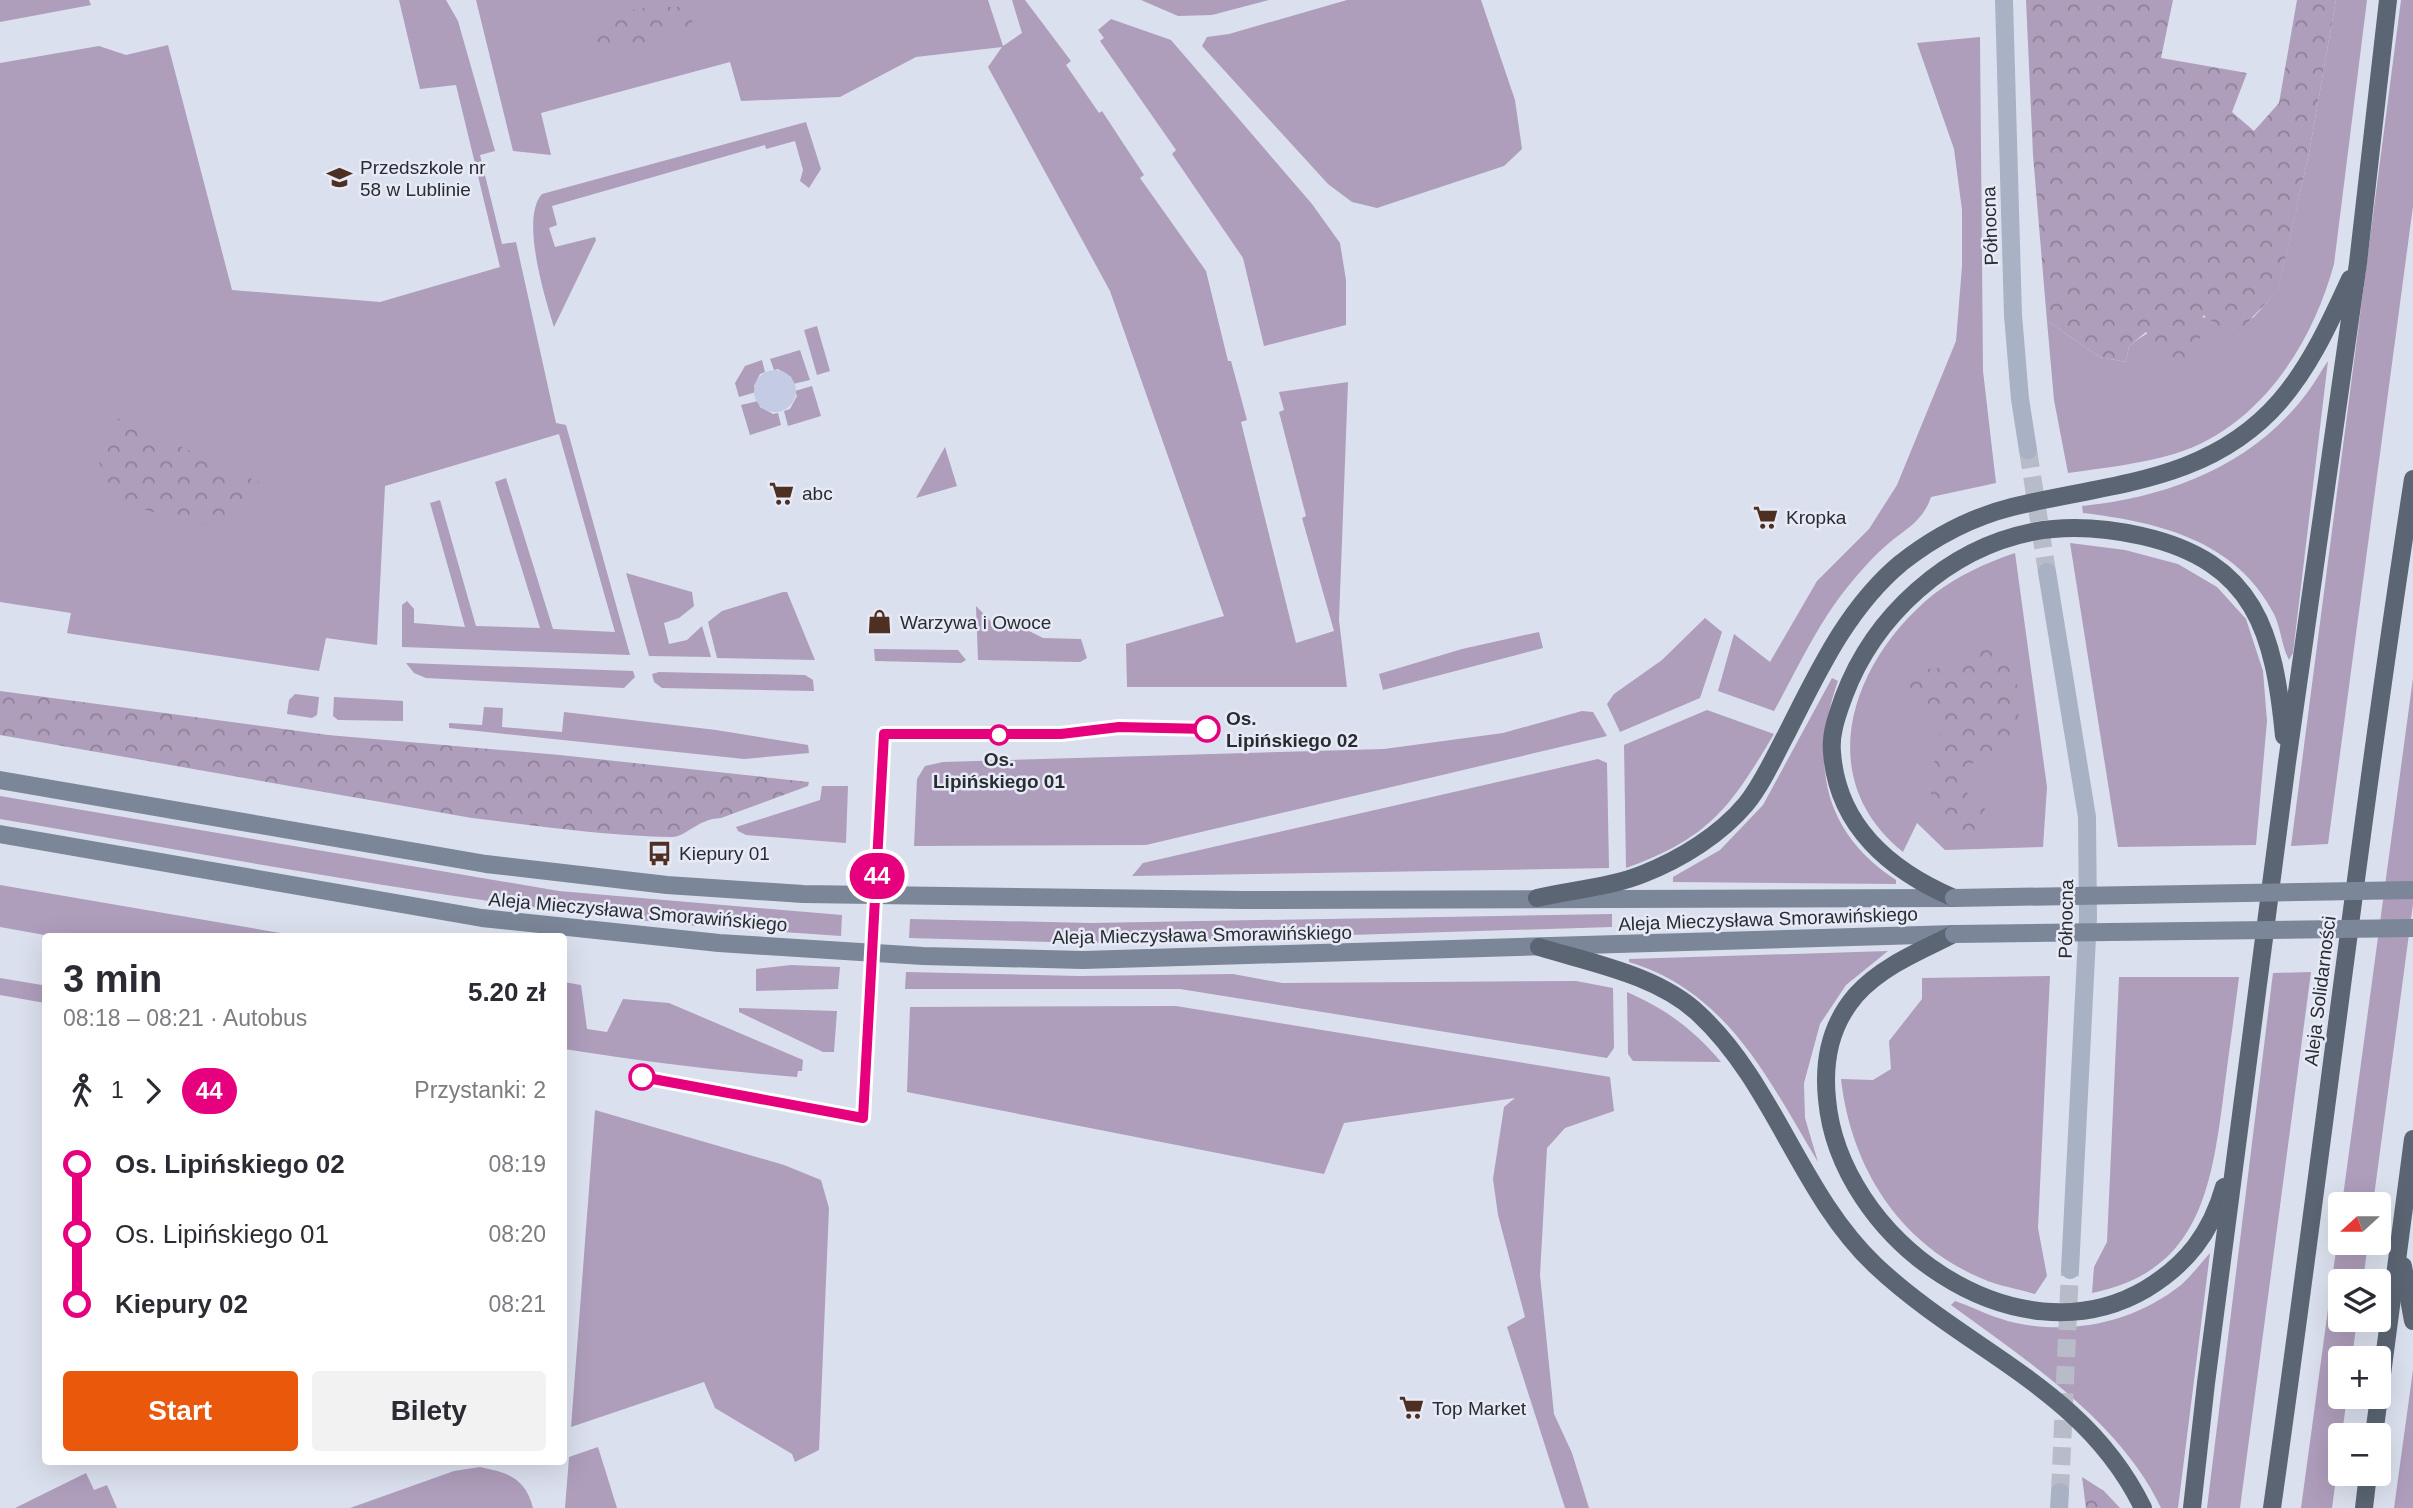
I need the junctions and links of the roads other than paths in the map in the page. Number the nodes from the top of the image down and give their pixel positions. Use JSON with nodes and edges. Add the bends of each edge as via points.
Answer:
{"nodes":[{"id":1,"x":2004,"y":0,"type":"edge"},
{"id":2,"x":2388,"y":0,"type":"edge"},
{"id":3,"x":2358,"y":263,"type":"junction"},
{"id":4,"x":2028,"y":450,"type":"tunnel mouth"},
{"id":5,"x":2413,"y":479,"type":"edge"},
{"id":6,"x":2047,"y":572,"type":"tunnel mouth"},
{"id":7,"x":2287,"y":762,"type":"junction"},
{"id":8,"x":0,"y":780,"type":"edge"},
{"id":9,"x":0,"y":834,"type":"edge"},
{"id":10,"x":2413,"y":890,"type":"edge"},
{"id":11,"x":1537,"y":898,"type":"junction"},
{"id":12,"x":1954,"y":898,"type":"junction"},
{"id":13,"x":2413,"y":928,"type":"edge"},
{"id":14,"x":1954,"y":934,"type":"junction"},
{"id":15,"x":1539,"y":947,"type":"junction"},
{"id":16,"x":2413,"y":1139,"type":"edge"},
{"id":17,"x":2236,"y":1144,"type":"junction"},
{"id":18,"x":2400,"y":1233,"type":"junction"},
{"id":19,"x":2070,"y":1270,"type":"tunnel mouth"},
{"id":20,"x":2413,"y":1321,"type":"edge"},
{"id":21,"x":2376,"y":1423,"type":"edge"},
{"id":22,"x":2367,"y":1486,"type":"edge"},
{"id":23,"x":2143,"y":1508,"type":"edge"},
{"id":24,"x":2192,"y":1508,"type":"edge"},
{"id":25,"x":2272,"y":1508,"type":"edge"},
{"id":26,"x":2364,"y":1508,"type":"edge"}],
"edges":[{"from":1,"to":4,"type":"street","name":"Północna","via":[[2013,315]]},
{"from":2,"to":3,"type":"main road"},
{"from":3,"to":7,"type":"main road"},
{"from":3,"to":11,"type":"main road","via":[[2312,357],[2261,420],[2181,469],[2131,484],[2010,507],[1961,525],[1922,548],[1885,578],[1852,614],[1763,779],[1727,823],[1676,858],[1641,875]]},
{"from":5,"to":25,"type":"main road","name":"Aleja Solidarności","via":[[2357,859]]},
{"from":6,"to":19,"type":"street","name":"Północna","via":[[2087,817],[2088,918]]},
{"from":7,"to":12,"type":"main road","via":[[2269,640],[2246,597],[2228,578],[2182,549],[2130,533],[2074,528],[2003,540],[1952,565],[1892,615],[1847,688],[1831,750],[1842,796],[1861,830],[1895,867]]},
{"from":7,"to":17,"type":"main road"},
{"from":8,"to":11,"type":"main road","name":"Aleja Mieczysława Smorawińskiego","via":[[486,864],[667,885],[803,894],[1024,899]]},
{"from":9,"to":15,"type":"main road","name":"Aleja Mieczysława Smorawińskiego","via":[[482,918],[719,943],[1058,960]]},
{"from":10,"to":12,"type":"main road","name":"Aleja Mieczysława Smorawińskiego","bridge":true},
{"from":11,"to":12,"type":"main road","name":"Aleja Mieczysława Smorawińskiego"},
{"from":13,"to":14,"type":"main road","name":"Aleja Mieczysława Smorawińskiego","bridge":true},
{"from":14,"to":15,"type":"main road","name":"Aleja Mieczysława Smorawińskiego"},
{"from":14,"to":17,"type":"main road","via":[[1907,956],[1857,994],[1832,1033],[1826,1060],[1828,1111],[1846,1171],[1882,1225],[1937,1272],[1969,1290],[2028,1308],[2082,1312],[2133,1296],[2178,1268],[2196,1248],[2220,1203]]},
{"from":15,"to":23,"type":"main road","via":[[1629,974],[1698,1013],[1762,1092],[1818,1190],[1874,1264],[2079,1418],[2116,1459]]},
{"from":16,"to":18,"type":"main road"},
{"from":17,"to":24,"type":"main road"},
{"from":18,"to":20,"type":"main road"},
{"from":18,"to":21,"type":"main road"},
{"from":22,"to":26,"type":"main road"}]}
